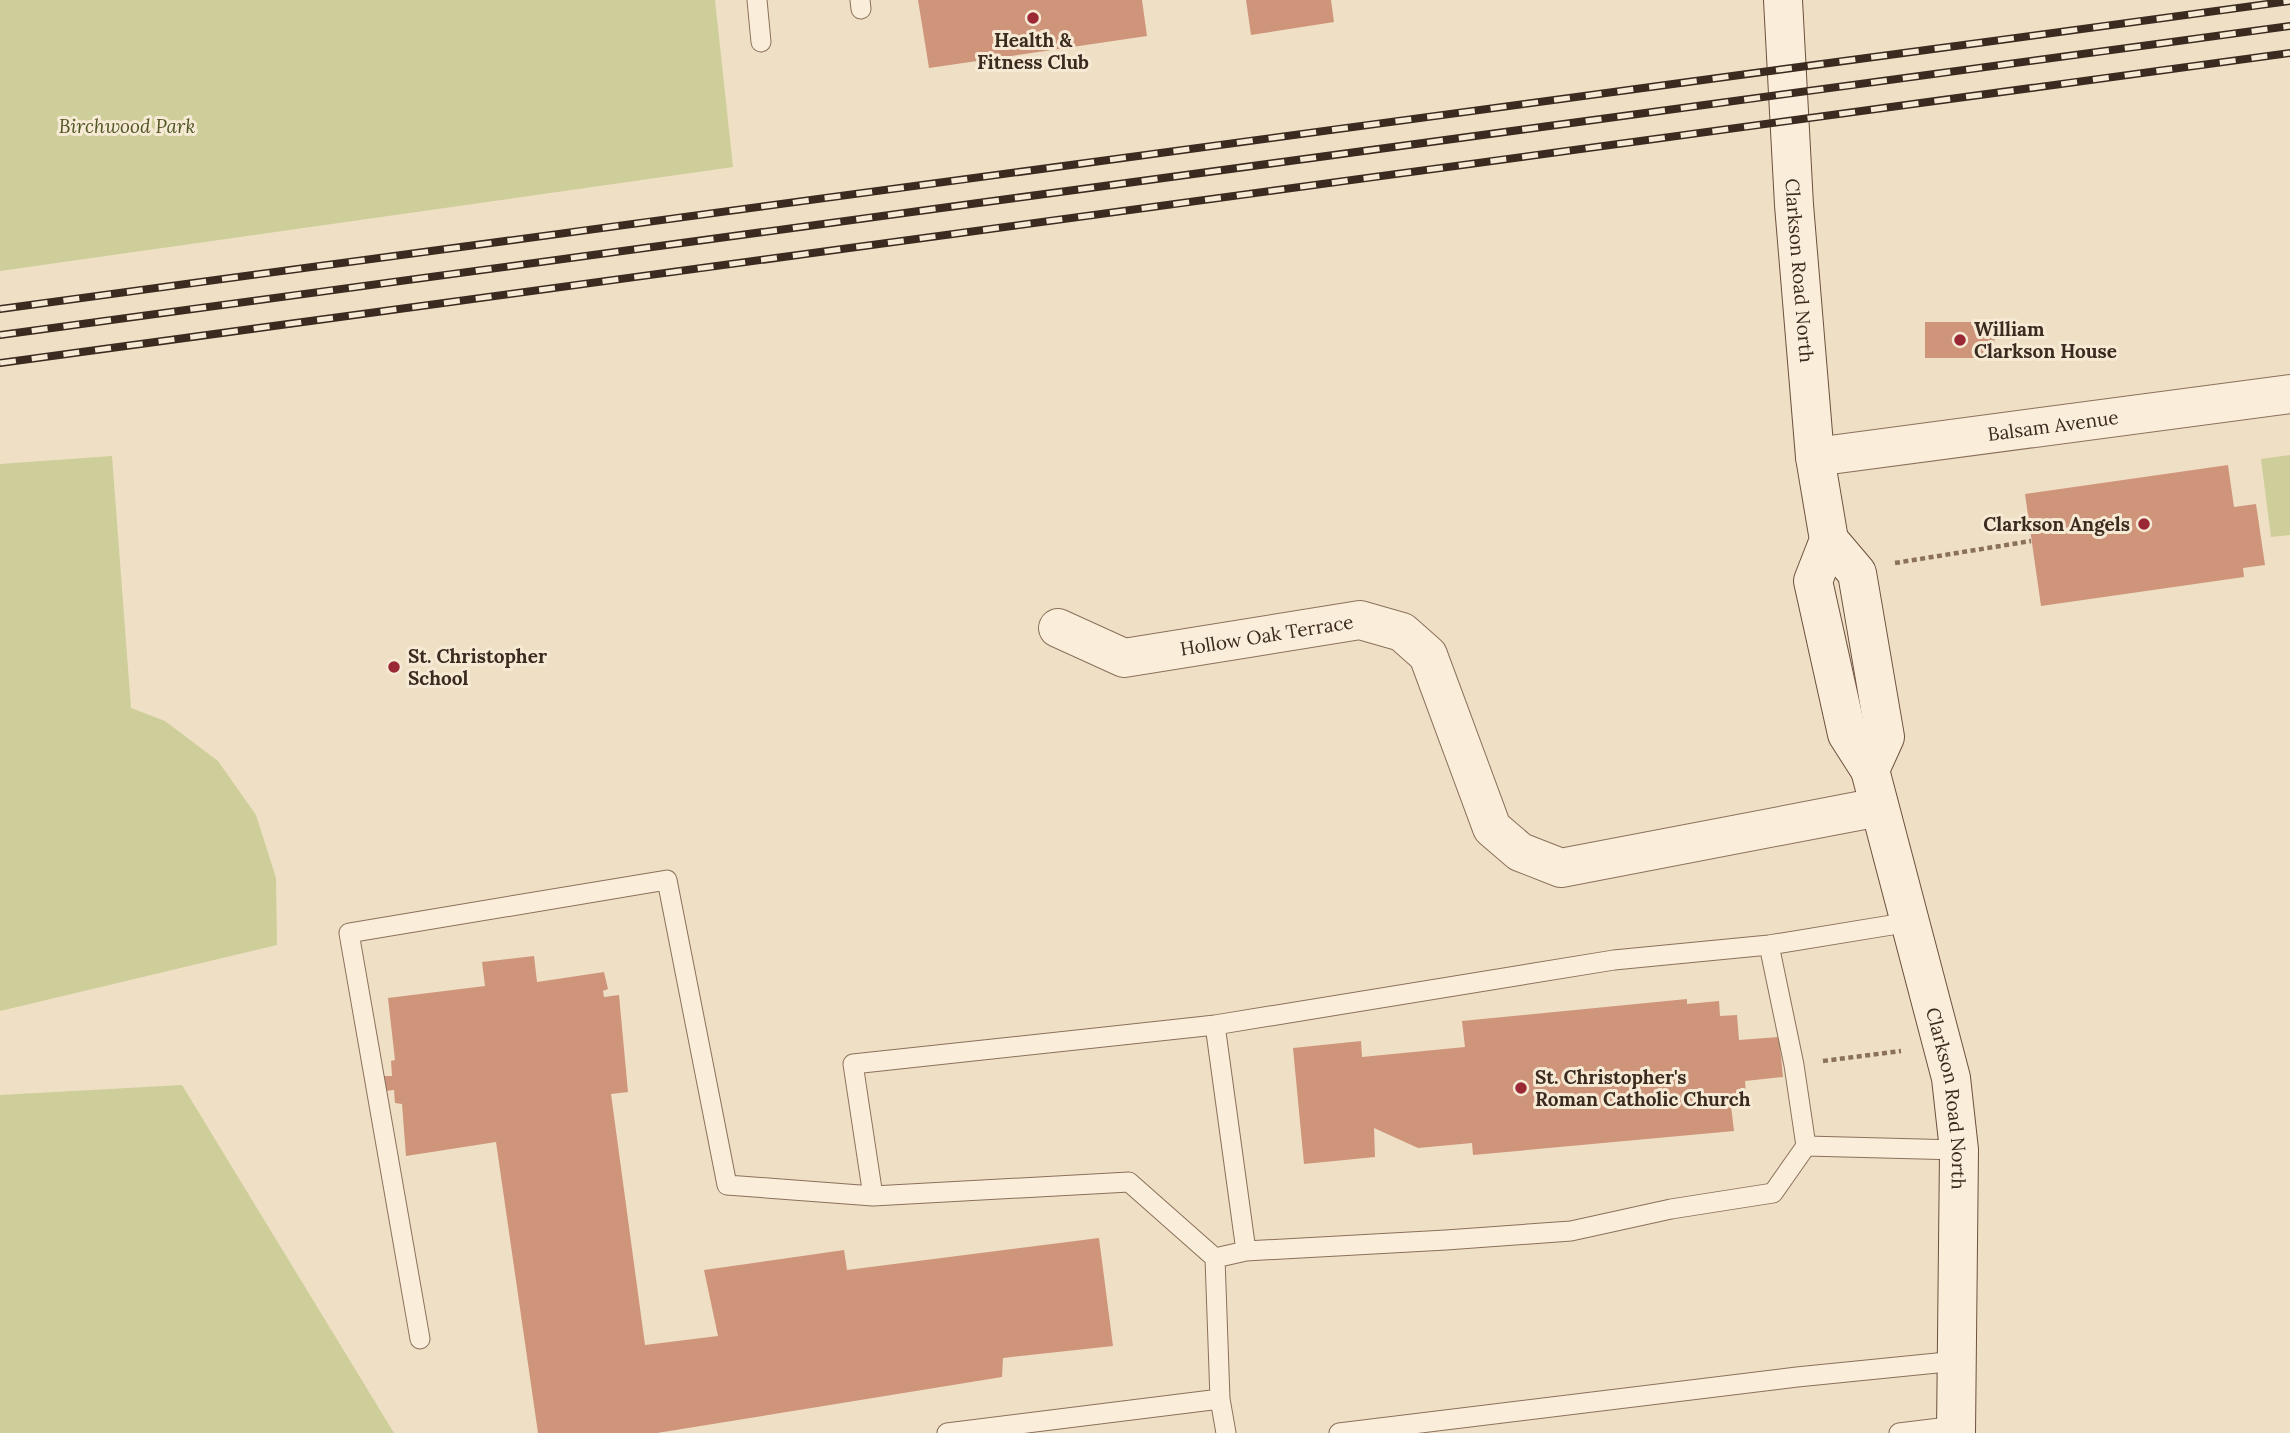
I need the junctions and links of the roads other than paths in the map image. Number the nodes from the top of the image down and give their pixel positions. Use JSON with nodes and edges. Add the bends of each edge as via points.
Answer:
{"nodes":[{"id":1,"x":757,"y":0,"type":"edge"},
{"id":2,"x":1783,"y":0,"type":"edge"},
{"id":3,"x":761,"y":43,"type":"dead end"},
{"id":4,"x":2290,"y":394,"type":"edge"},
{"id":5,"x":1815,"y":457,"type":"junction"},
{"id":6,"x":1058,"y":628,"type":"dead end"},
{"id":7,"x":1879,"y":807,"type":"junction"},
{"id":8,"x":1910,"y":922,"type":"junction"},
{"id":9,"x":1769,"y":945,"type":"junction"},
{"id":10,"x":1215,"y":1025,"type":"junction"},
{"id":11,"x":1806,"y":1146,"type":"junction"},
{"id":12,"x":1959,"y":1150,"type":"junction"},
{"id":13,"x":873,"y":1196,"type":"junction"},
{"id":14,"x":1246,"y":1251,"type":"junction"},
{"id":15,"x":1215,"y":1258,"type":"junction"},
{"id":16,"x":420,"y":1339,"type":"dead end"},
{"id":17,"x":1957,"y":1361,"type":"junction"},
{"id":18,"x":1220,"y":1399,"type":"junction"},
{"id":19,"x":1956,"y":1430,"type":"edge"},
{"id":20,"x":947,"y":1433,"type":"edge"},
{"id":21,"x":1226,"y":1433,"type":"edge"},
{"id":22,"x":1339,"y":1433,"type":"edge"},
{"id":23,"x":1899,"y":1433,"type":"edge"}],
"edges":[{"from":1,"to":3,"type":"lane"},
{"from":2,"to":5,"type":"street","name":"Clarkson Road North"},
{"from":4,"to":5,"type":"street","name":"Balsam Avenue"},
{"from":5,"to":7,"type":"street","name":"Clarkson Road North","via":[[1829,540],[1857,573],[1885,737],[1870,770]]},
{"from":6,"to":7,"type":"street","name":"Hollow Oak Terrace","via":[[1124,657],[1360,620],[1402,632],[1428,655],[1492,828],[1520,852],[1562,868]]},
{"from":7,"to":8,"type":"street","name":"Clarkson Road North"},
{"from":8,"to":9,"type":"lane"},
{"from":8,"to":12,"type":"street","name":"Clarkson Road North","via":[[1951,1078]]},
{"from":9,"to":10,"type":"lane","via":[[1614,960]]},
{"from":9,"to":11,"type":"lane"},
{"from":10,"to":13,"type":"lane","via":[[853,1064]]},
{"from":10,"to":14,"type":"lane"},
{"from":11,"to":12,"type":"lane"},
{"from":11,"to":14,"type":"lane","via":[[1773,1193],[1571,1231]]},
{"from":12,"to":17,"type":"street","name":"Clarkson Road North"},
{"from":13,"to":15,"type":"lane","via":[[1129,1182]]},
{"from":13,"to":16,"type":"lane","via":[[727,1185],[667,880],[349,933]]},
{"from":14,"to":15,"type":"lane"},
{"from":15,"to":18,"type":"lane"},
{"from":17,"to":19,"type":"street","name":"Clarkson Road North"},
{"from":17,"to":22,"type":"lane"},
{"from":18,"to":20,"type":"lane"},
{"from":18,"to":21,"type":"lane"},
{"from":19,"to":23,"type":"lane"}]}
